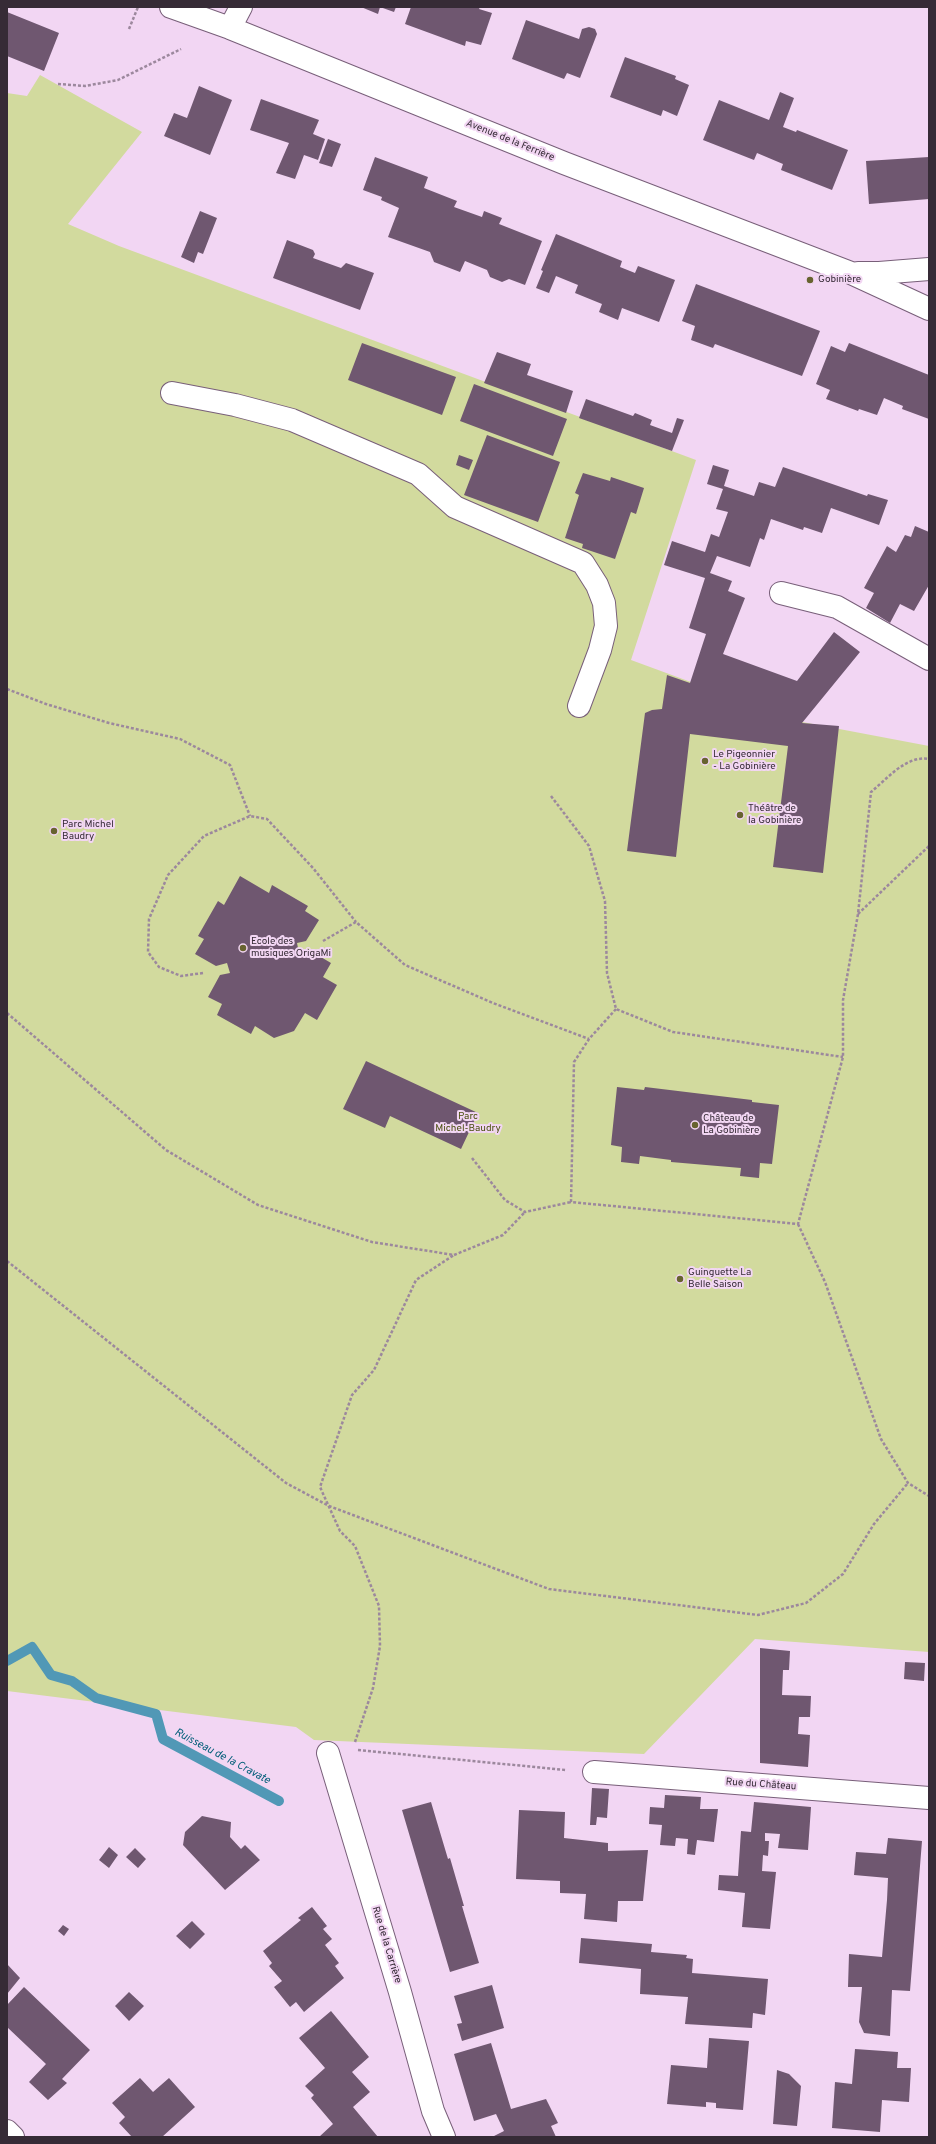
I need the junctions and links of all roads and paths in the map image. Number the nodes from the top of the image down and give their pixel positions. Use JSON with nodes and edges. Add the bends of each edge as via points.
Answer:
{"nodes":[{"id":1,"x":138,"y":7,"type":"edge"},
{"id":2,"x":171,"y":7,"type":"edge"},
{"id":3,"x":241,"y":7,"type":"edge"},
{"id":4,"x":230,"y":28,"type":"junction"},
{"id":5,"x":129,"y":29,"type":"dead end"},
{"id":6,"x":181,"y":49,"type":"dead end"},
{"id":7,"x":58,"y":84,"type":"dead end"},
{"id":8,"x":929,"y":269,"type":"edge"},
{"id":9,"x":851,"y":273,"type":"junction"},
{"id":10,"x":929,"y":309,"type":"edge"},
{"id":11,"x":172,"y":393,"type":"dead end"},
{"id":12,"x":781,"y":593,"type":"dead end"},
{"id":13,"x":929,"y":659,"type":"edge"},
{"id":14,"x":7,"y":689,"type":"edge"},
{"id":15,"x":579,"y":706,"type":"dead end"},
{"id":16,"x":929,"y":759,"type":"edge"},
{"id":17,"x":551,"y":796,"type":"dead end"},
{"id":18,"x":250,"y":816,"type":"junction"},
{"id":19,"x":929,"y":846,"type":"edge"},
{"id":20,"x":858,"y":914,"type":"junction"},
{"id":21,"x":356,"y":922,"type":"junction"},
{"id":22,"x":323,"y":941,"type":"dead end"},
{"id":23,"x":203,"y":973,"type":"dead end"},
{"id":24,"x":616,"y":1009,"type":"junction"},
{"id":25,"x":7,"y":1013,"type":"edge"},
{"id":26,"x":589,"y":1039,"type":"junction"},
{"id":27,"x":843,"y":1057,"type":"junction"},
{"id":28,"x":472,"y":1158,"type":"dead end"},
{"id":29,"x":571,"y":1202,"type":"junction"},
{"id":30,"x":525,"y":1212,"type":"junction"},
{"id":31,"x":798,"y":1224,"type":"junction"},
{"id":32,"x":454,"y":1255,"type":"junction"},
{"id":33,"x":7,"y":1261,"type":"edge"},
{"id":34,"x":908,"y":1483,"type":"junction"},
{"id":35,"x":929,"y":1496,"type":"edge"},
{"id":36,"x":329,"y":1506,"type":"junction"},
{"id":37,"x":354,"y":1744,"type":"dead end"},
{"id":38,"x":352,"y":1750,"type":"dead end"},
{"id":39,"x":328,"y":1753,"type":"dead end"},
{"id":40,"x":594,"y":1772,"type":"joint"},
{"id":41,"x":929,"y":1798,"type":"edge"},
{"id":42,"x":7,"y":2131,"type":"edge"},
{"id":43,"x":13,"y":2137,"type":"edge"},
{"id":44,"x":444,"y":2137,"type":"edge"}],
"edges":[{"from":1,"to":5,"type":"path"},
{"from":2,"to":4,"type":"street","name":"Avenue de la Ferrière"},
{"from":3,"to":4,"type":"street"},
{"from":4,"to":9,"type":"street","name":"Avenue de la Ferrière","via":[[564,163]]},
{"from":6,"to":7,"type":"path","via":[[118,80],[85,86]]},
{"from":8,"to":9,"type":"street","name":"Avenue de la Ferrière"},
{"from":9,"to":10,"type":"street","name":"Avenue de la Ferrière"},
{"from":11,"to":15,"type":"street","via":[[235,405],[292,420],[418,474],[455,507],[583,563],[597,585],[604,603],[606,626]]},
{"from":12,"to":13,"type":"street","via":[[837,607]]},
{"from":14,"to":18,"type":"path","via":[[88,717],[180,739],[230,765]]},
{"from":16,"to":20,"type":"path","via":[[923,758],[904,764],[871,792]]},
{"from":17,"to":24,"type":"path","via":[[589,846],[605,902],[608,972]]},
{"from":18,"to":21,"type":"path","via":[[267,819],[313,868]]},
{"from":18,"to":23,"type":"path","via":[[204,836],[168,875],[149,919],[148,952],[159,967],[181,976]]},
{"from":19,"to":20,"type":"path"},
{"from":20,"to":27,"type":"path","via":[[842,1000]]},
{"from":21,"to":22,"type":"path"},
{"from":21,"to":26,"type":"path","via":[[405,965],[493,1003]]},
{"from":24,"to":26,"type":"path"},
{"from":24,"to":27,"type":"path","via":[[673,1032]]},
{"from":25,"to":32,"type":"path","via":[[166,1150],[258,1206],[372,1242]]},
{"from":26,"to":29,"type":"path","via":[[574,1062]]},
{"from":27,"to":31,"type":"path"},
{"from":28,"to":30,"type":"path","via":[[505,1200]]},
{"from":29,"to":30,"type":"path"},
{"from":29,"to":31,"type":"path"},
{"from":30,"to":32,"type":"path","via":[[503,1235]]},
{"from":31,"to":34,"type":"path","via":[[825,1282],[882,1439]]},
{"from":32,"to":36,"type":"path","via":[[416,1280],[374,1370],[352,1395],[320,1487]]},
{"from":33,"to":36,"type":"path","via":[[286,1483]]},
{"from":34,"to":35,"type":"path"},
{"from":34,"to":36,"type":"path","via":[[874,1524],[843,1574],[806,1603],[758,1615],[549,1589]]},
{"from":36,"to":37,"type":"path","via":[[340,1531],[355,1546],[379,1606],[380,1646],[374,1681]]},
{"from":38,"to":40,"type":"path"},
{"from":39,"to":44,"type":"street","name":"Rue de la Carrière","via":[[433,2111]]},
{"from":40,"to":41,"type":"street","name":"Rue du Château"},
{"from":42,"to":43,"type":"street"}]}
